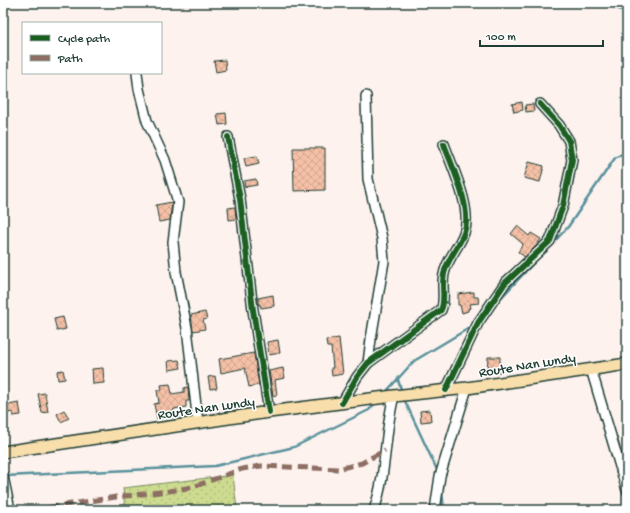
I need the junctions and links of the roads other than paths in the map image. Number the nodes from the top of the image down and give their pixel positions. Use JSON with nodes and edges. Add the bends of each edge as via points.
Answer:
{"nodes":[{"id":1,"x":137,"y":74,"type":"edge"},
{"id":2,"x":366,"y":96,"type":"dead end"},
{"id":3,"x":540,"y":104,"type":"dead end"},
{"id":4,"x":228,"y":137,"type":"dead end"},
{"id":5,"x":444,"y":144,"type":"dead end"},
{"id":6,"x":368,"y":363,"type":"junction"},
{"id":7,"x":627,"y":364,"type":"edge"},
{"id":8,"x":591,"y":369,"type":"junction"},
{"id":9,"x":467,"y":388,"type":"junction"},
{"id":10,"x":446,"y":390,"type":"junction"},
{"id":11,"x":394,"y":396,"type":"junction"},
{"id":12,"x":342,"y":403,"type":"junction"},
{"id":13,"x":268,"y":412,"type":"junction"},
{"id":14,"x":198,"y":423,"type":"junction"},
{"id":15,"x":3,"y":452,"type":"edge"},
{"id":16,"x":3,"y":476,"type":"edge"},
{"id":17,"x":627,"y":490,"type":"edge"},
{"id":18,"x":10,"y":510,"type":"edge"},
{"id":19,"x":374,"y":510,"type":"edge"},
{"id":20,"x":435,"y":510,"type":"edge"}],
"edges":[{"from":1,"to":14,"type":"street","via":[[147,121],[165,160],[178,202],[173,242],[187,328]]},
{"from":2,"to":6,"type":"street","via":[[368,180],[382,238],[384,261]]},
{"from":3,"to":10,"type":"street","via":[[569,141],[572,160],[563,206],[550,241],[505,283],[478,323]]},
{"from":4,"to":13,"type":"street","via":[[240,199]]},
{"from":5,"to":6,"type":"street","via":[[464,200],[467,217],[464,232],[444,273],[443,305],[441,310]]},
{"from":6,"to":12,"type":"street"},
{"from":7,"to":8,"type":"main road","name":"Route Nan Lundy"},
{"from":8,"to":9,"type":"main road","name":"Route Nan Lundy"},
{"from":8,"to":17,"type":"street"},
{"from":9,"to":10,"type":"main road","name":"Route Nan Lundy"},
{"from":9,"to":20,"type":"street","via":[[440,476]]},
{"from":10,"to":11,"type":"main road","name":"Route Nan Lundy"},
{"from":11,"to":12,"type":"main road","name":"Route Nan Lundy"},
{"from":11,"to":19,"type":"street","via":[[380,494]]},
{"from":12,"to":13,"type":"main road","name":"Route Nan Lundy"},
{"from":13,"to":14,"type":"main road","name":"Route Nan Lundy"},
{"from":14,"to":15,"type":"main road","name":"Route Nan Lundy"},
{"from":16,"to":18,"type":"street"}]}
